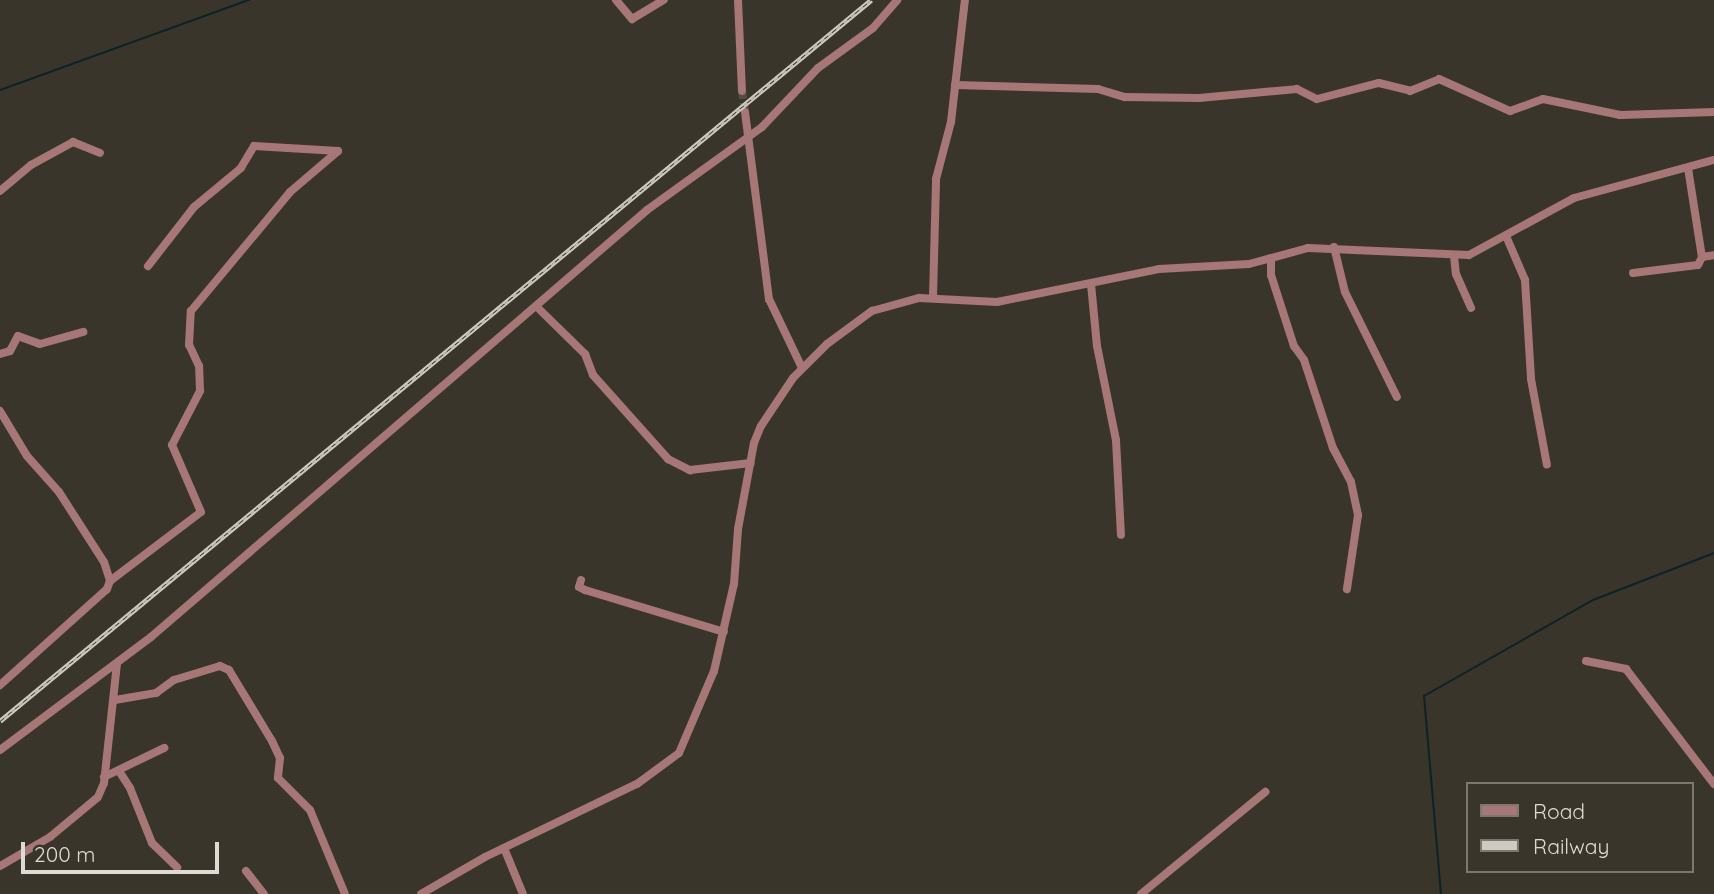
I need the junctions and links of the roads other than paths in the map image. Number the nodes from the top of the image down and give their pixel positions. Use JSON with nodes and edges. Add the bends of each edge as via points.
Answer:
{"nodes":[{"id":1,"x":616,"y":0,"type":"edge"},
{"id":2,"x":664,"y":0,"type":"edge"},
{"id":3,"x":738,"y":0,"type":"edge"},
{"id":4,"x":898,"y":0,"type":"edge"},
{"id":5,"x":965,"y":0,"type":"edge"},
{"id":6,"x":955,"y":85,"type":"junction"},
{"id":7,"x":742,"y":90,"type":"tunnel mouth"},
{"id":8,"x":1714,"y":112,"type":"edge"},
{"id":9,"x":745,"y":113,"type":"tunnel mouth"},
{"id":10,"x":749,"y":138,"type":"junction"},
{"id":11,"x":100,"y":153,"type":"dead end"},
{"id":12,"x":1714,"y":160,"type":"edge"},
{"id":13,"x":1688,"y":168,"type":"junction"},
{"id":14,"x":0,"y":191,"type":"edge"},
{"id":15,"x":1506,"y":236,"type":"junction"},
{"id":16,"x":1334,"y":247,"type":"junction"},
{"id":17,"x":1714,"y":255,"type":"edge"},
{"id":18,"x":1454,"y":256,"type":"junction"},
{"id":19,"x":1702,"y":257,"type":"junction"},
{"id":20,"x":1272,"y":259,"type":"junction"},
{"id":21,"x":148,"y":266,"type":"dead end"},
{"id":22,"x":1633,"y":273,"type":"dead end"},
{"id":23,"x":1091,"y":284,"type":"junction"},
{"id":24,"x":933,"y":297,"type":"junction"},
{"id":25,"x":536,"y":306,"type":"junction"},
{"id":26,"x":1471,"y":308,"type":"dead end"},
{"id":27,"x":83,"y":332,"type":"dead end"},
{"id":28,"x":0,"y":354,"type":"edge"},
{"id":29,"x":802,"y":368,"type":"junction"},
{"id":30,"x":1397,"y":397,"type":"dead end"},
{"id":31,"x":0,"y":411,"type":"edge"},
{"id":32,"x":751,"y":463,"type":"junction"},
{"id":33,"x":1547,"y":465,"type":"dead end"},
{"id":34,"x":1121,"y":535,"type":"dead end"},
{"id":35,"x":582,"y":580,"type":"dead end"},
{"id":36,"x":110,"y":581,"type":"junction"},
{"id":37,"x":1347,"y":589,"type":"dead end"},
{"id":38,"x":724,"y":632,"type":"junction"},
{"id":39,"x":1586,"y":662,"type":"dead end"},
{"id":40,"x":117,"y":664,"type":"junction"},
{"id":41,"x":0,"y":685,"type":"edge"},
{"id":42,"x":115,"y":700,"type":"junction"},
{"id":43,"x":164,"y":748,"type":"dead end"},
{"id":44,"x":0,"y":750,"type":"edge"},
{"id":45,"x":119,"y":771,"type":"junction"},
{"id":46,"x":104,"y":777,"type":"junction"},
{"id":47,"x":1714,"y":784,"type":"edge"},
{"id":48,"x":1265,"y":792,"type":"dead end"},
{"id":49,"x":504,"y":848,"type":"junction"},
{"id":50,"x":0,"y":866,"type":"edge"},
{"id":51,"x":177,"y":867,"type":"dead end"},
{"id":52,"x":246,"y":871,"type":"dead end"},
{"id":53,"x":264,"y":894,"type":"edge"},
{"id":54,"x":345,"y":894,"type":"edge"},
{"id":55,"x":421,"y":894,"type":"edge"},
{"id":56,"x":523,"y":894,"type":"edge"},
{"id":57,"x":1141,"y":894,"type":"edge"}],
"edges":[{"from":1,"to":2,"type":"street","via":[[632,19]]},
{"from":3,"to":7,"type":"street"},
{"from":4,"to":10,"type":"street","via":[[873,28],[818,68]]},
{"from":5,"to":6,"type":"street"},
{"from":6,"to":8,"type":"street","via":[[1098,89],[1125,97],[1199,98],[1297,89],[1317,99],[1379,83],[1410,91],[1439,79],[1504,110],[1543,99],[1620,115]]},
{"from":6,"to":24,"type":"street","via":[[936,179]]},
{"from":9,"to":10,"type":"street"},
{"from":10,"to":25,"type":"street","via":[[688,178]]},
{"from":10,"to":29,"type":"street","via":[[769,299]]},
{"from":11,"to":14,"type":"street","via":[[73,142],[32,165]]},
{"from":12,"to":13,"type":"street"},
{"from":13,"to":15,"type":"street","via":[[1574,198]]},
{"from":13,"to":19,"type":"street"},
{"from":15,"to":18,"type":"street","via":[[1469,255]]},
{"from":15,"to":33,"type":"street","via":[[1525,280],[1531,379]]},
{"from":16,"to":18,"type":"street"},
{"from":16,"to":20,"type":"street","via":[[1308,248]]},
{"from":16,"to":30,"type":"street","via":[[1345,292]]},
{"from":17,"to":19,"type":"street"},
{"from":18,"to":26,"type":"street"},
{"from":19,"to":22,"type":"street","via":[[1698,265]]},
{"from":20,"to":23,"type":"street","via":[[1158,270]]},
{"from":20,"to":37,"type":"street","via":[[1271,275],[1294,346],[1304,360],[1333,448],[1351,482],[1358,515]]},
{"from":21,"to":36,"type":"street","via":[[194,207],[241,168],[254,146],[338,151],[290,192],[191,311],[189,345],[199,366],[200,391],[172,445],[201,512]]},
{"from":23,"to":24,"type":"street","via":[[997,302]]},
{"from":23,"to":34,"type":"street","via":[[1097,346],[1116,440]]},
{"from":24,"to":29,"type":"street","via":[[872,311]]},
{"from":25,"to":32,"type":"street","via":[[585,354],[593,375],[668,459],[690,470]]},
{"from":25,"to":40,"type":"street","via":[[307,507]]},
{"from":27,"to":28,"type":"street","via":[[40,344],[18,336],[10,351]]},
{"from":29,"to":32,"type":"street","via":[[768,412]]},
{"from":31,"to":36,"type":"street","via":[[27,456],[59,492],[104,562]]},
{"from":32,"to":38,"type":"street"},
{"from":35,"to":38,"type":"street","via":[[579,587],[585,590]]},
{"from":36,"to":41,"type":"street","via":[[107,589]]},
{"from":38,"to":49,"type":"street","via":[[704,703],[687,740],[670,762],[637,784]]},
{"from":39,"to":47,"type":"street","via":[[1626,669]]},
{"from":40,"to":42,"type":"street"},
{"from":40,"to":44,"type":"street"},
{"from":42,"to":46,"type":"street"},
{"from":42,"to":54,"type":"street","via":[[156,693],[174,680],[220,666],[229,670],[280,758],[278,778],[310,810]]},
{"from":43,"to":45,"type":"street"},
{"from":45,"to":46,"type":"street"},
{"from":45,"to":51,"type":"street","via":[[152,843]]},
{"from":46,"to":50,"type":"street","via":[[87,810]]},
{"from":48,"to":57,"type":"street"},
{"from":49,"to":55,"type":"street"},
{"from":49,"to":56,"type":"street"},
{"from":52,"to":53,"type":"street"}]}
